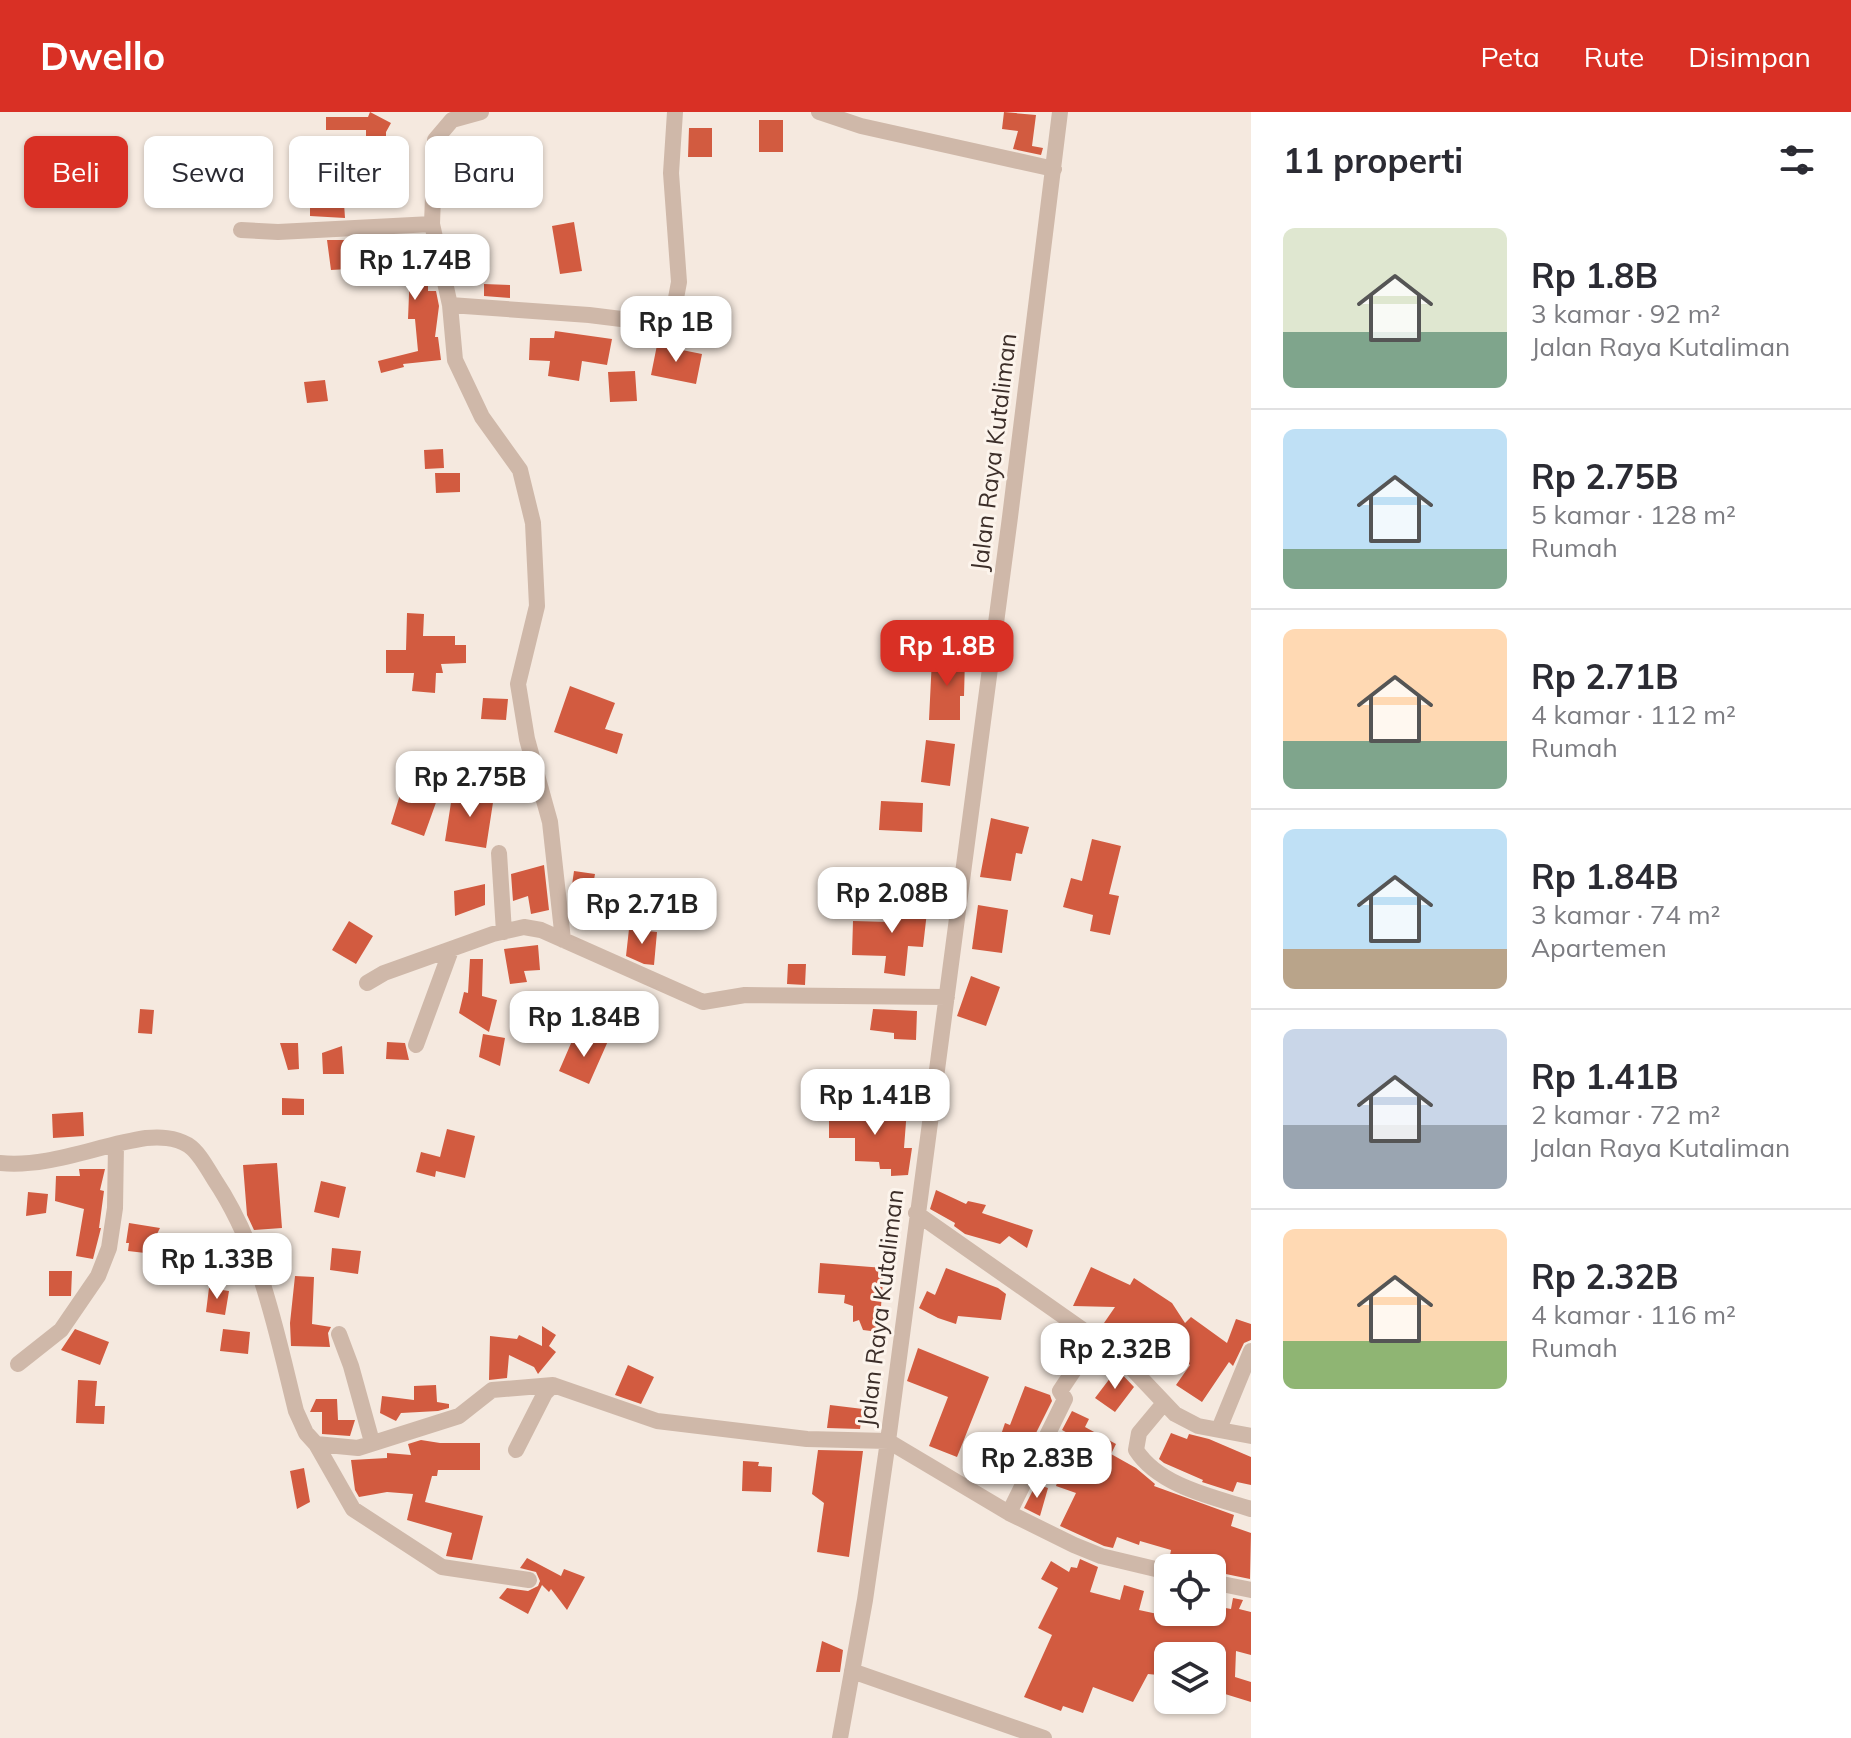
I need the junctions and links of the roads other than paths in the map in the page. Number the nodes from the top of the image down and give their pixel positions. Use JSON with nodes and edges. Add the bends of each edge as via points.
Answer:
{"nodes":[{"id":1,"x":481,"y":112,"type":"edge"},
{"id":2,"x":675,"y":112,"type":"edge"},
{"id":3,"x":819,"y":112,"type":"edge"},
{"id":4,"x":1060,"y":112,"type":"edge"},
{"id":5,"x":1054,"y":169,"type":"junction"},
{"id":6,"x":432,"y":224,"type":"junction"},
{"id":7,"x":241,"y":230,"type":"dead end"},
{"id":8,"x":450,"y":305,"type":"junction"},
{"id":9,"x":671,"y":325,"type":"junction"},
{"id":10,"x":694,"y":328,"type":"dead end"},
{"id":11,"x":499,"y":853,"type":"dead end"},
{"id":12,"x":504,"y":932,"type":"junction"},
{"id":13,"x":563,"y":940,"type":"junction"},
{"id":14,"x":451,"y":950,"type":"junction"},
{"id":15,"x":367,"y":983,"type":"dead end"},
{"id":16,"x":947,"y":997,"type":"junction"},
{"id":17,"x":416,"y":1045,"type":"dead end"},
{"id":18,"x":116,"y":1145,"type":"junction"},
{"id":19,"x":0,"y":1163,"type":"edge"},
{"id":20,"x":916,"y":1213,"type":"junction"},
{"id":21,"x":339,"y":1334,"type":"dead end"},
{"id":22,"x":1096,"y":1337,"type":"junction"},
{"id":23,"x":1251,"y":1351,"type":"edge"},
{"id":24,"x":18,"y":1364,"type":"dead end"},
{"id":25,"x":553,"y":1385,"type":"junction"},
{"id":26,"x":1164,"y":1403,"type":"junction"},
{"id":27,"x":1219,"y":1429,"type":"junction"},
{"id":28,"x":1251,"y":1436,"type":"edge"},
{"id":29,"x":888,"y":1441,"type":"junction"},
{"id":30,"x":372,"y":1442,"type":"junction"},
{"id":31,"x":316,"y":1444,"type":"junction"},
{"id":32,"x":516,"y":1450,"type":"dead end"},
{"id":33,"x":1251,"y":1509,"type":"edge"},
{"id":34,"x":1009,"y":1513,"type":"junction"},
{"id":35,"x":1154,"y":1568,"type":"edge"},
{"id":36,"x":529,"y":1580,"type":"dead end"},
{"id":37,"x":1226,"y":1585,"type":"edge"},
{"id":38,"x":1251,"y":1590,"type":"edge"},
{"id":39,"x":852,"y":1671,"type":"junction"},
{"id":40,"x":840,"y":1738,"type":"edge"},
{"id":41,"x":1044,"y":1738,"type":"edge"}],
"edges":[{"from":1,"to":6,"type":"street","via":[[452,120],[435,140]]},
{"from":2,"to":9,"type":"street","via":[[671,173],[679,282]]},
{"from":3,"to":5,"type":"street"},
{"from":4,"to":5,"type":"street","name":"Jalan Raya Kutaliman"},
{"from":5,"to":16,"type":"street","name":"Jalan Raya Kutaliman"},
{"from":6,"to":7,"type":"street"},
{"from":6,"to":8,"type":"street"},
{"from":8,"to":9,"type":"street"},
{"from":8,"to":13,"type":"street","via":[[455,360],[482,417],[520,470],[533,523],[537,606],[518,684],[550,822]]},
{"from":9,"to":10,"type":"street"},
{"from":11,"to":12,"type":"street"},
{"from":12,"to":13,"type":"street","via":[[524,927]]},
{"from":12,"to":14,"type":"street"},
{"from":13,"to":16,"type":"street","via":[[703,1002],[745,995]]},
{"from":14,"to":15,"type":"street"},
{"from":14,"to":17,"type":"street"},
{"from":16,"to":20,"type":"street","name":"Jalan Raya Kutaliman"},
{"from":18,"to":19,"type":"street","via":[[40,1161]]},
{"from":18,"to":24,"type":"street","via":[[115,1208],[98,1276],[61,1330]]},
{"from":18,"to":31,"type":"street","via":[[163,1137],[198,1154],[233,1207],[256,1259],[296,1411]]},
{"from":20,"to":22,"type":"street"},
{"from":20,"to":29,"type":"street","name":"Jalan Raya Kutaliman"},
{"from":21,"to":30,"type":"street"},
{"from":22,"to":26,"type":"street"},
{"from":22,"to":34,"type":"street","via":[[1060,1391],[1065,1399]]},
{"from":23,"to":27,"type":"street"},
{"from":25,"to":29,"type":"street","via":[[657,1421],[807,1439]]},
{"from":25,"to":30,"type":"street","via":[[492,1390],[459,1416]]},
{"from":25,"to":32,"type":"street"},
{"from":26,"to":27,"type":"street","via":[[1198,1426]]},
{"from":26,"to":33,"type":"street","via":[[1139,1433],[1136,1450],[1141,1459],[1195,1491]]},
{"from":27,"to":28,"type":"street"},
{"from":29,"to":34,"type":"street","name":"Jalan Raya Kutaliman"},
{"from":29,"to":39,"type":"street"},
{"from":30,"to":31,"type":"street","via":[[358,1448]]},
{"from":31,"to":36,"type":"street","via":[[353,1509],[442,1567]]},
{"from":34,"to":35,"type":"street","name":"Jalan Raya Kutaliman","via":[[1086,1550]]},
{"from":37,"to":38,"type":"street"},
{"from":39,"to":40,"type":"street"},
{"from":39,"to":41,"type":"street"}]}
